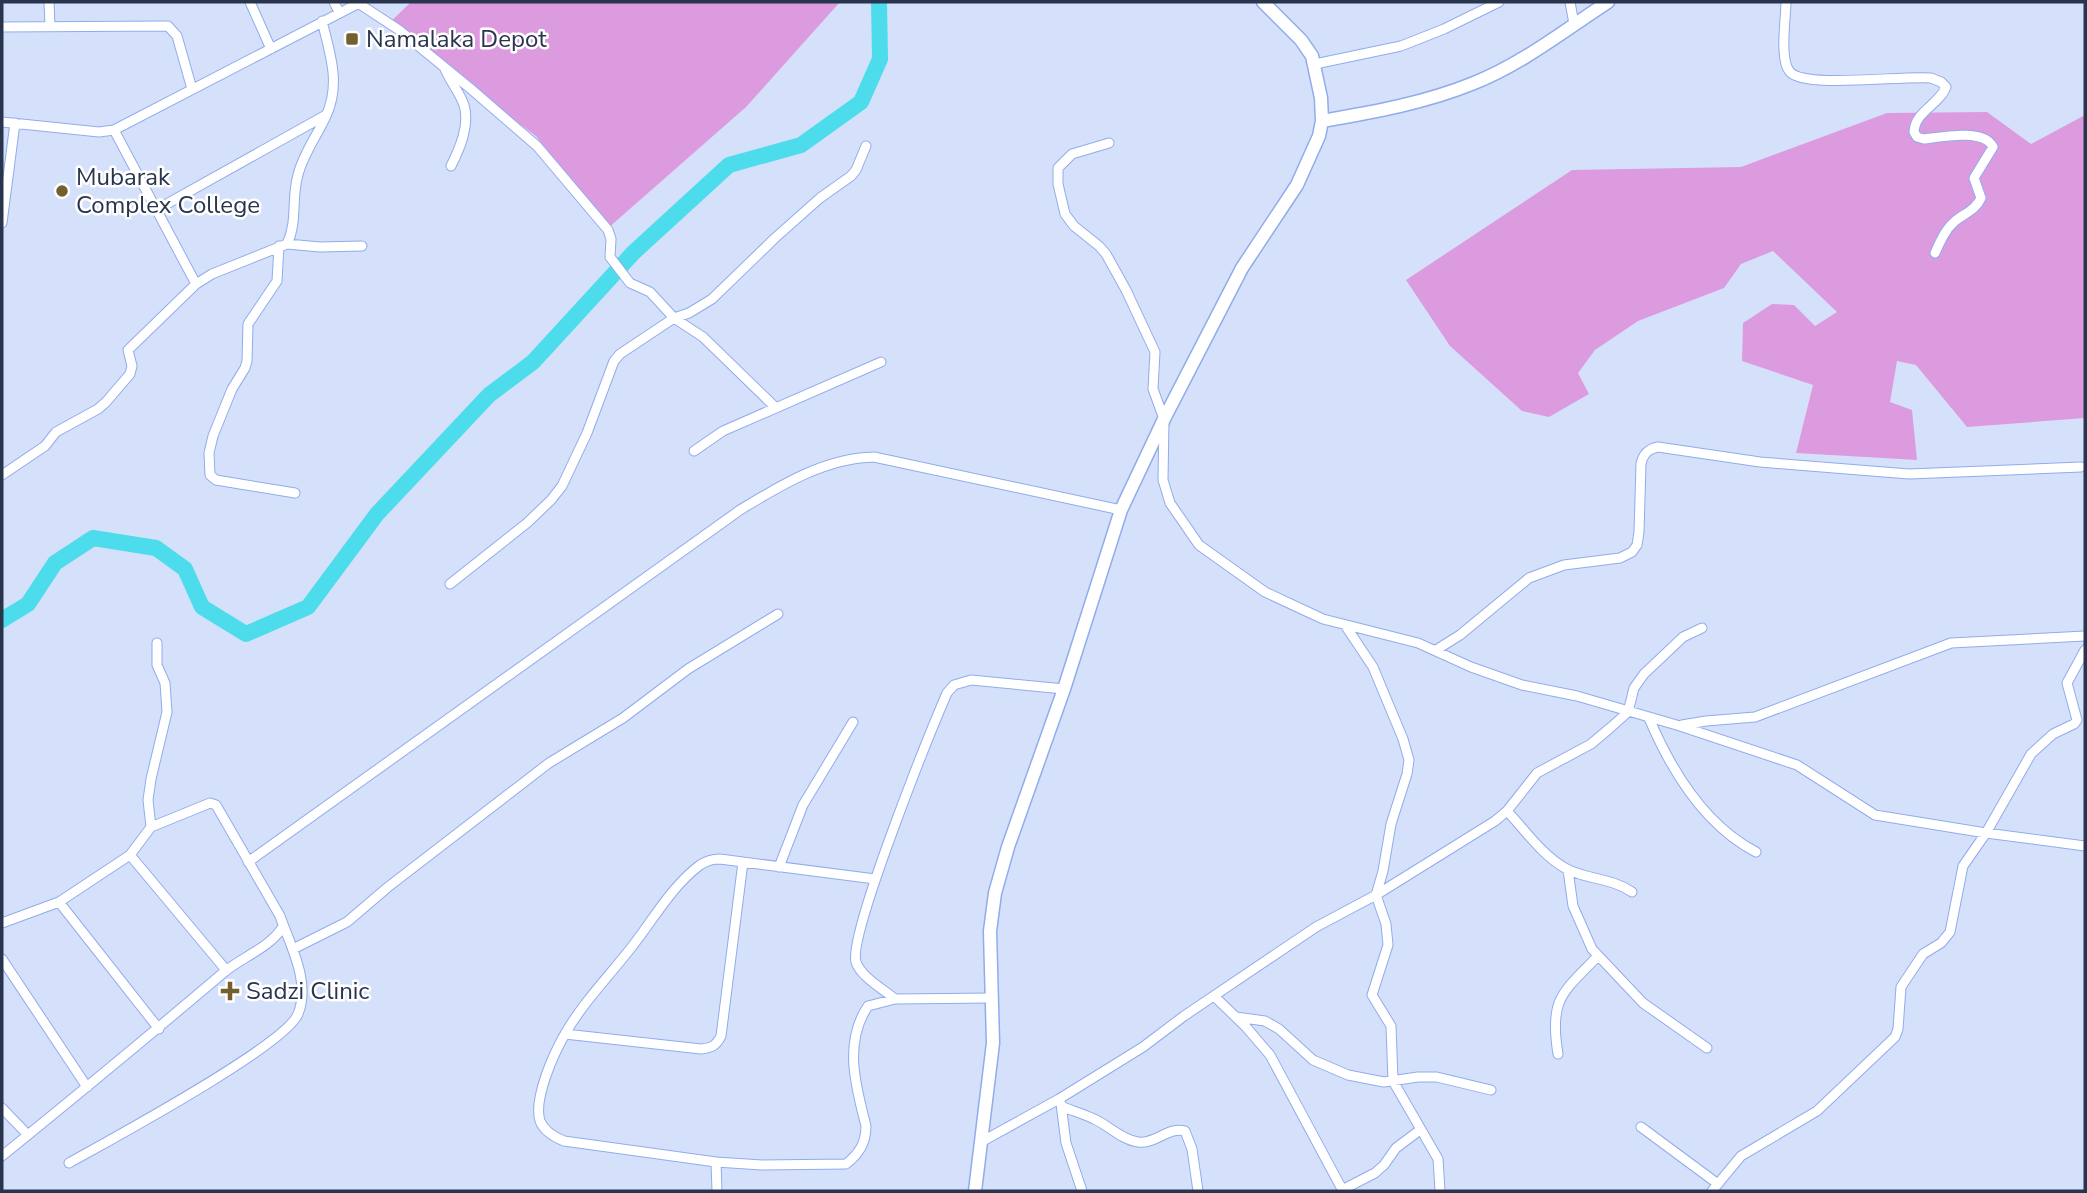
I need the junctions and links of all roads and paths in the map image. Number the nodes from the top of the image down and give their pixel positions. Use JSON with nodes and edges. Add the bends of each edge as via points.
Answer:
{"nodes":[{"id":1,"x":50,"y":2,"type":"edge"},
{"id":2,"x":250,"y":2,"type":"edge"},
{"id":3,"x":334,"y":2,"type":"edge"},
{"id":4,"x":1263,"y":2,"type":"edge"},
{"id":5,"x":1499,"y":2,"type":"edge"},
{"id":6,"x":1570,"y":2,"type":"edge"},
{"id":7,"x":1608,"y":2,"type":"edge"},
{"id":8,"x":1787,"y":2,"type":"edge"},
{"id":9,"x":359,"y":3,"type":"edge"},
{"id":10,"x":339,"y":12,"type":"junction"},
{"id":11,"x":323,"y":21,"type":"junction"},
{"id":12,"x":1574,"y":24,"type":"junction"},
{"id":13,"x":50,"y":26,"type":"junction"},
{"id":14,"x":2,"y":27,"type":"edge"},
{"id":15,"x":271,"y":49,"type":"junction"},
{"id":16,"x":1315,"y":64,"type":"junction"},
{"id":17,"x":444,"y":67,"type":"junction"},
{"id":18,"x":191,"y":89,"type":"junction"},
{"id":19,"x":327,"y":115,"type":"junction"},
{"id":20,"x":1322,"y":121,"type":"junction"},
{"id":21,"x":2,"y":122,"type":"edge"},
{"id":22,"x":15,"y":123,"type":"junction"},
{"id":23,"x":114,"y":130,"type":"junction"},
{"id":24,"x":1109,"y":143,"type":"dead end"},
{"id":25,"x":866,"y":146,"type":"dead end"},
{"id":26,"x":451,"y":166,"type":"dead end"},
{"id":27,"x":156,"y":210,"type":"junction"},
{"id":28,"x":2,"y":223,"type":"edge"},
{"id":29,"x":283,"y":245,"type":"junction"},
{"id":30,"x":362,"y":246,"type":"dead end"},
{"id":31,"x":1935,"y":253,"type":"dead end"},
{"id":32,"x":197,"y":284,"type":"junction"},
{"id":33,"x":674,"y":318,"type":"junction"},
{"id":34,"x":881,"y":362,"type":"dead end"},
{"id":35,"x":775,"y":407,"type":"junction"},
{"id":36,"x":1164,"y":419,"type":"junction"},
{"id":37,"x":694,"y":451,"type":"dead end"},
{"id":38,"x":2081,"y":467,"type":"dead end"},
{"id":39,"x":2,"y":475,"type":"edge"},
{"id":40,"x":295,"y":493,"type":"dead end"},
{"id":41,"x":1121,"y":510,"type":"junction"},
{"id":42,"x":450,"y":584,"type":"dead end"},
{"id":43,"x":778,"y":614,"type":"dead end"},
{"id":44,"x":1345,"y":625,"type":"junction"},
{"id":45,"x":1702,"y":628,"type":"dead end"},
{"id":46,"x":2085,"y":636,"type":"edge"},
{"id":47,"x":157,"y":643,"type":"dead end"},
{"id":48,"x":1436,"y":650,"type":"junction"},
{"id":49,"x":2085,"y":650,"type":"edge"},
{"id":50,"x":1064,"y":689,"type":"junction"},
{"id":51,"x":1628,"y":712,"type":"junction"},
{"id":52,"x":1649,"y":718,"type":"junction"},
{"id":53,"x":853,"y":722,"type":"dead end"},
{"id":54,"x":1680,"y":726,"type":"junction"},
{"id":55,"x":1507,"y":811,"type":"junction"},
{"id":56,"x":151,"y":827,"type":"junction"},
{"id":57,"x":1986,"y":834,"type":"junction"},
{"id":58,"x":2085,"y":846,"type":"edge"},
{"id":59,"x":1756,"y":852,"type":"dead end"},
{"id":60,"x":130,"y":855,"type":"junction"},
{"id":61,"x":743,"y":862,"type":"junction"},
{"id":62,"x":248,"y":863,"type":"junction"},
{"id":63,"x":779,"y":867,"type":"junction"},
{"id":64,"x":1568,"y":870,"type":"junction"},
{"id":65,"x":875,"y":879,"type":"junction"},
{"id":66,"x":1632,"y":892,"type":"dead end"},
{"id":67,"x":1376,"y":895,"type":"junction"},
{"id":68,"x":59,"y":902,"type":"junction"},
{"id":69,"x":2,"y":919,"type":"edge"},
{"id":70,"x":282,"y":928,"type":"junction"},
{"id":71,"x":293,"y":949,"type":"junction"},
{"id":72,"x":1598,"y":956,"type":"junction"},
{"id":73,"x":2,"y":959,"type":"edge"},
{"id":74,"x":226,"y":970,"type":"junction"},
{"id":75,"x":1214,"y":996,"type":"junction"},
{"id":76,"x":992,"y":998,"type":"junction"},
{"id":77,"x":895,"y":999,"type":"junction"},
{"id":78,"x":1236,"y":1017,"type":"junction"},
{"id":79,"x":159,"y":1029,"type":"junction"},
{"id":80,"x":565,"y":1034,"type":"junction"},
{"id":81,"x":1707,"y":1048,"type":"dead end"},
{"id":82,"x":1558,"y":1054,"type":"dead end"},
{"id":83,"x":1393,"y":1081,"type":"junction"},
{"id":84,"x":87,"y":1087,"type":"junction"},
{"id":85,"x":1491,"y":1090,"type":"dead end"},
{"id":86,"x":1061,"y":1103,"type":"junction"},
{"id":87,"x":2,"y":1108,"type":"edge"},
{"id":88,"x":1641,"y":1128,"type":"dead end"},
{"id":89,"x":1420,"y":1130,"type":"junction"},
{"id":90,"x":28,"y":1135,"type":"junction"},
{"id":91,"x":981,"y":1142,"type":"junction"},
{"id":92,"x":2,"y":1156,"type":"edge"},
{"id":93,"x":716,"y":1162,"type":"junction"},
{"id":94,"x":69,"y":1163,"type":"dead end"},
{"id":95,"x":1715,"y":1187,"type":"edge"},
{"id":96,"x":717,"y":1191,"type":"edge"},
{"id":97,"x":975,"y":1191,"type":"edge"},
{"id":98,"x":1082,"y":1191,"type":"edge"},
{"id":99,"x":1198,"y":1191,"type":"edge"},
{"id":100,"x":1342,"y":1191,"type":"edge"},
{"id":101,"x":1440,"y":1191,"type":"edge"}],
"edges":[{"from":1,"to":13,"type":"street"},
{"from":2,"to":15,"type":"street"},
{"from":3,"to":10,"type":"street"},
{"from":4,"to":16,"type":"street","via":[[1308,48]]},
{"from":5,"to":16,"type":"street","via":[[1401,46]]},
{"from":6,"to":12,"type":"street"},
{"from":7,"to":12,"type":"street"},
{"from":8,"to":31,"type":"street","via":[[1786,61],[1797,77],[1931,78],[1945,87],[1918,118],[1917,137],[1972,136],[1991,142],[1990,154],[1974,178],[1981,198],[1978,204],[1946,230]]},
{"from":9,"to":10,"type":"street"},
{"from":9,"to":17,"type":"street"},
{"from":10,"to":11,"type":"street"},
{"from":11,"to":15,"type":"street"},
{"from":11,"to":19,"type":"street","via":[[334,78]]},
{"from":12,"to":20,"type":"street","via":[[1475,83],[1412,104]]},
{"from":13,"to":14,"type":"street"},
{"from":13,"to":18,"type":"street","via":[[168,26],[177,36]]},
{"from":15,"to":18,"type":"street"},
{"from":16,"to":20,"type":"street"},
{"from":17,"to":26,"type":"street","via":[[465,110],[462,142]]},
{"from":17,"to":33,"type":"street","via":[[552,162],[608,230],[614,263],[630,283],[650,292]]},
{"from":18,"to":23,"type":"street"},
{"from":19,"to":27,"type":"street"},
{"from":19,"to":29,"type":"street","via":[[300,166],[294,229]]},
{"from":20,"to":36,"type":"street","via":[[1297,185],[1242,268]]},
{"from":21,"to":22,"type":"street"},
{"from":22,"to":23,"type":"street"},
{"from":22,"to":28,"type":"street"},
{"from":23,"to":27,"type":"street"},
{"from":24,"to":36,"type":"street","via":[[1068,157],[1057,171],[1058,184],[1069,220],[1106,254],[1155,352],[1153,389]]},
{"from":25,"to":33,"type":"street","via":[[851,176],[820,198],[712,299]]},
{"from":27,"to":32,"type":"street"},
{"from":29,"to":30,"type":"street"},
{"from":29,"to":32,"type":"street"},
{"from":29,"to":40,"type":"street","via":[[277,281],[248,324],[245,368],[213,436],[209,466],[216,480]]},
{"from":32,"to":39,"type":"street","via":[[128,350],[130,374],[106,402],[55,432],[45,446]]},
{"from":33,"to":35,"type":"street","via":[[703,337]]},
{"from":33,"to":42,"type":"street","via":[[614,361],[579,452],[551,500]]},
{"from":34,"to":35,"type":"street"},
{"from":35,"to":37,"type":"street","via":[[723,431]]},
{"from":36,"to":41,"type":"street"},
{"from":36,"to":44,"type":"street","via":[[1164,488],[1193,538],[1265,592]]},
{"from":38,"to":48,"type":"street","via":[[1909,474],[1652,448],[1641,464],[1639,532],[1637,545],[1628,556],[1538,573]]},
{"from":41,"to":50,"type":"street"},
{"from":41,"to":62,"type":"street","via":[[874,457],[856,457],[813,471],[740,510]]},
{"from":43,"to":71,"type":"street","via":[[549,763],[347,922]]},
{"from":44,"to":48,"type":"street"},
{"from":44,"to":67,"type":"street","via":[[1373,667],[1409,761]]},
{"from":45,"to":51,"type":"street","via":[[1683,637],[1637,682]]},
{"from":46,"to":54,"type":"street","via":[[1951,643],[1755,717]]},
{"from":47,"to":56,"type":"street","via":[[167,712],[150,779]]},
{"from":48,"to":51,"type":"street","via":[[1522,685]]},
{"from":49,"to":57,"type":"street","via":[[2067,683],[2076,722],[2053,734],[2031,754]]},
{"from":50,"to":65,"type":"street","via":[[971,680],[950,689]]},
{"from":50,"to":76,"type":"street","via":[[998,879],[989,930]]},
{"from":51,"to":52,"type":"street"},
{"from":51,"to":55,"type":"street","via":[[1591,744],[1537,773]]},
{"from":52,"to":54,"type":"street"},
{"from":52,"to":59,"type":"street","via":[[1693,796],[1729,836]]},
{"from":53,"to":63,"type":"street","via":[[803,805]]},
{"from":54,"to":57,"type":"street","via":[[1797,765],[1875,815]]},
{"from":55,"to":64,"type":"street"},
{"from":55,"to":67,"type":"street"},
{"from":56,"to":60,"type":"street"},
{"from":56,"to":62,"type":"street","via":[[205,804],[216,806]]},
{"from":57,"to":58,"type":"street"},
{"from":57,"to":95,"type":"street","via":[[1963,866],[1950,932],[1923,954],[1901,987],[1895,1037],[1816,1111],[1741,1156]]},
{"from":60,"to":68,"type":"street"},
{"from":60,"to":74,"type":"street"},
{"from":61,"to":63,"type":"street"},
{"from":61,"to":80,"type":"street","via":[[713,859],[700,865]]},
{"from":61,"to":80,"type":"street","via":[[717,1043],[701,1049]]},
{"from":62,"to":70,"type":"street","via":[[280,916]]},
{"from":63,"to":65,"type":"street"},
{"from":64,"to":66,"type":"street","via":[[1612,881]]},
{"from":64,"to":72,"type":"street","via":[[1573,906]]},
{"from":65,"to":77,"type":"street","via":[[855,958],[861,970]]},
{"from":67,"to":75,"type":"street","via":[[1317,927]]},
{"from":67,"to":83,"type":"street","via":[[1388,945],[1372,995],[1391,1026]]},
{"from":68,"to":69,"type":"street"},
{"from":68,"to":79,"type":"street"},
{"from":70,"to":71,"type":"street"},
{"from":70,"to":74,"type":"street"},
{"from":71,"to":94,"type":"street","via":[[301,992],[298,1016],[291,1026],[225,1072]]},
{"from":72,"to":81,"type":"street","via":[[1643,1003]]},
{"from":72,"to":82,"type":"street","via":[[1562,993],[1556,1015]]},
{"from":73,"to":84,"type":"street"},
{"from":74,"to":79,"type":"street"},
{"from":75,"to":78,"type":"street"},
{"from":75,"to":86,"type":"street"},
{"from":76,"to":77,"type":"street"},
{"from":76,"to":91,"type":"street","via":[[993,1043]]},
{"from":77,"to":93,"type":"street","via":[[868,1006],[853,1047],[853,1069],[866,1126],[864,1143],[853,1159],[835,1166]]},
{"from":78,"to":83,"type":"street","via":[[1279,1028],[1304,1054],[1322,1064],[1355,1076]]},
{"from":78,"to":100,"type":"street","via":[[1270,1055]]},
{"from":79,"to":84,"type":"street"},
{"from":80,"to":93,"type":"street","via":[[541,1095],[541,1123],[553,1136]]},
{"from":83,"to":85,"type":"street","via":[[1437,1077]]},
{"from":83,"to":89,"type":"street"},
{"from":84,"to":90,"type":"street"},
{"from":86,"to":91,"type":"street"},
{"from":86,"to":98,"type":"street","via":[[1066,1143]]},
{"from":86,"to":99,"type":"street","via":[[1140,1143],[1185,1131]]},
{"from":87,"to":90,"type":"street"},
{"from":88,"to":95,"type":"street"},
{"from":89,"to":100,"type":"street","via":[[1396,1147],[1382,1168]]},
{"from":89,"to":101,"type":"street","via":[[1438,1159]]},
{"from":90,"to":92,"type":"street"},
{"from":91,"to":97,"type":"street"},
{"from":93,"to":96,"type":"street"}]}
